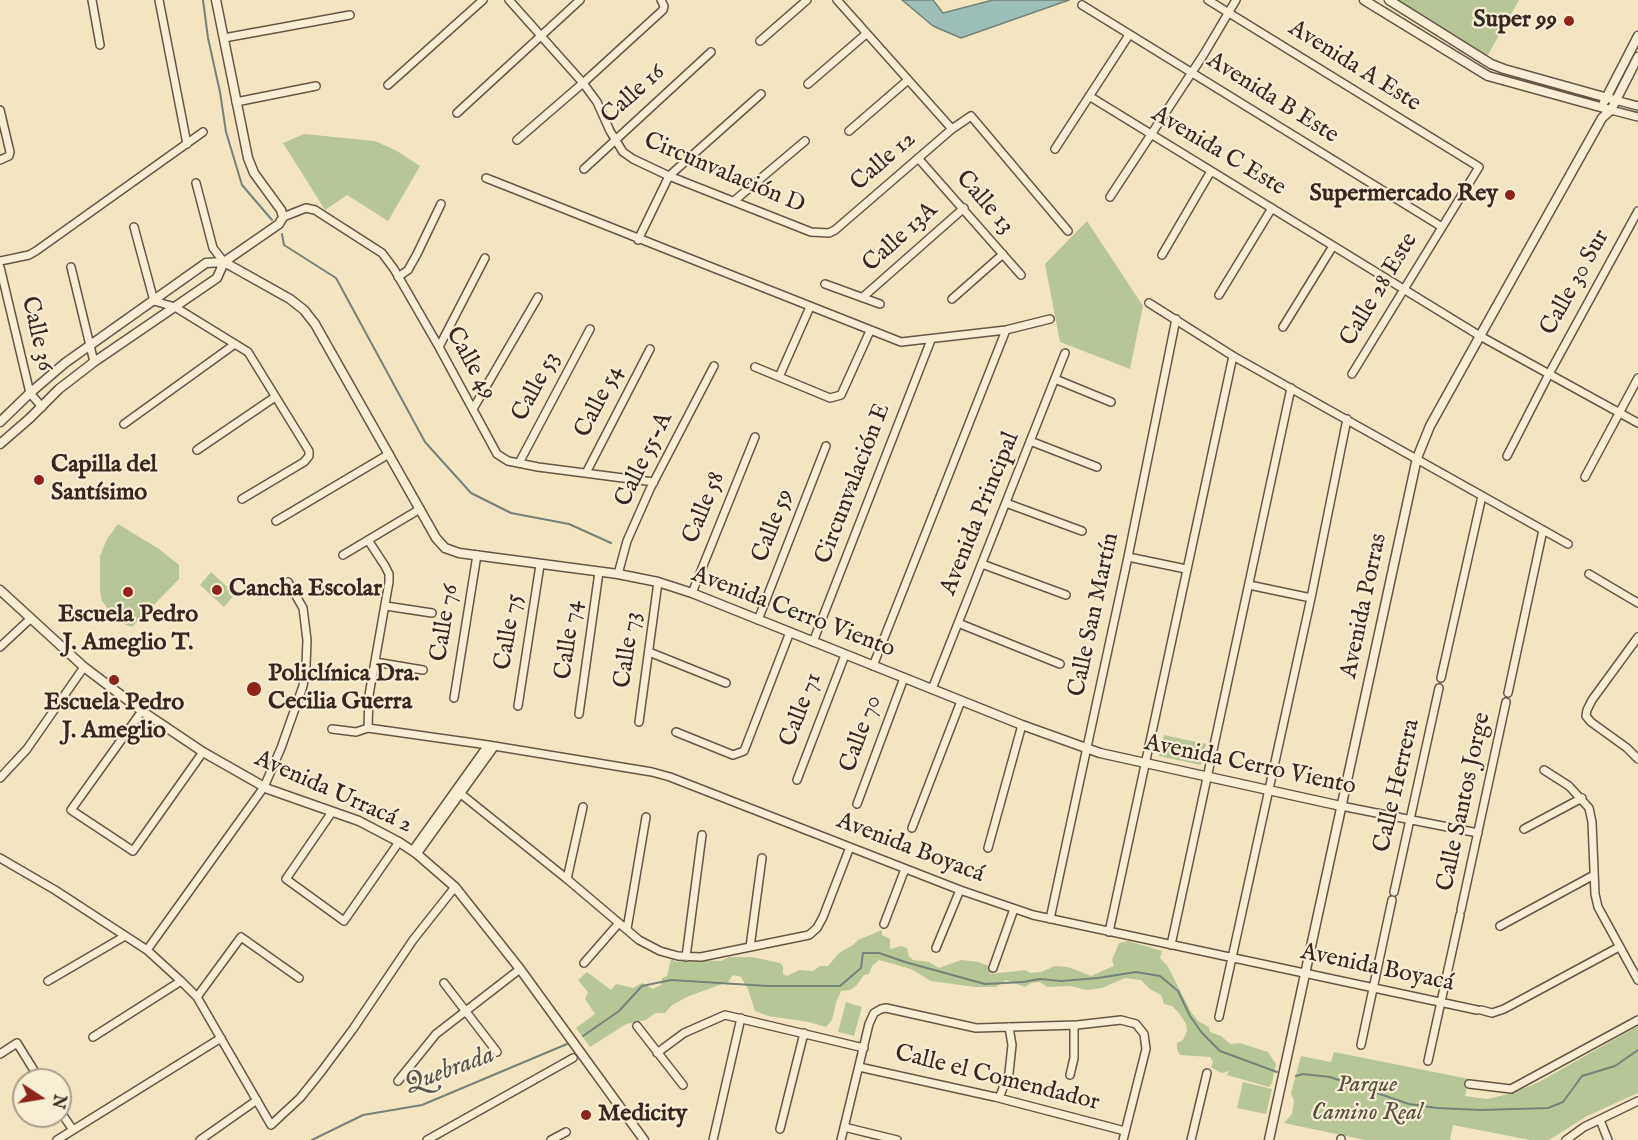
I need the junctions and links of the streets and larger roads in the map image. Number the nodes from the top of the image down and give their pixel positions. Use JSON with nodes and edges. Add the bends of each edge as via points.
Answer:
{"nodes":[{"id":1,"x":92,"y":0,"type":"edge"},
{"id":2,"x":159,"y":0,"type":"edge"},
{"id":3,"x":216,"y":0,"type":"edge"},
{"id":4,"x":483,"y":0,"type":"edge"},
{"id":5,"x":509,"y":0,"type":"edge"},
{"id":6,"x":580,"y":0,"type":"edge"},
{"id":7,"x":661,"y":0,"type":"edge"},
{"id":8,"x":807,"y":0,"type":"edge"},
{"id":9,"x":837,"y":0,"type":"edge"},
{"id":10,"x":1208,"y":0,"type":"edge"},
{"id":11,"x":1236,"y":0,"type":"edge"},
{"id":12,"x":1364,"y":0,"type":"edge"},
{"id":13,"x":1389,"y":0,"type":"edge"},
{"id":14,"x":1082,"y":5,"type":"dead end"},
{"id":15,"x":1228,"y":12,"type":"junction"},
{"id":16,"x":350,"y":15,"type":"dead end"},
{"id":17,"x":866,"y":34,"type":"junction"},
{"id":18,"x":1129,"y":35,"type":"junction"},
{"id":19,"x":542,"y":36,"type":"junction"},
{"id":20,"x":1638,"y":36,"type":"edge"},
{"id":21,"x":224,"y":38,"type":"junction"},
{"id":22,"x":760,"y":41,"type":"dead end"},
{"id":23,"x":100,"y":45,"type":"dead end"},
{"id":24,"x":711,"y":52,"type":"dead end"},
{"id":25,"x":1638,"y":57,"type":"edge"},
{"id":26,"x":1192,"y":72,"type":"junction"},
{"id":27,"x":908,"y":80,"type":"junction"},
{"id":28,"x":583,"y":83,"type":"junction"},
{"id":29,"x":808,"y":84,"type":"dead end"},
{"id":30,"x":388,"y":85,"type":"dead end"},
{"id":31,"x":316,"y":86,"type":"dead end"},
{"id":32,"x":761,"y":94,"type":"dead end"},
{"id":33,"x":1089,"y":96,"type":"junction"},
{"id":34,"x":1605,"y":97,"type":"junction"},
{"id":35,"x":1615,"y":100,"type":"junction"},
{"id":36,"x":236,"y":102,"type":"junction"},
{"id":37,"x":1638,"y":106,"type":"edge"},
{"id":38,"x":1606,"y":108,"type":"junction"},
{"id":39,"x":0,"y":110,"type":"edge"},
{"id":40,"x":457,"y":112,"type":"dead end"},
{"id":41,"x":1638,"y":117,"type":"edge"},
{"id":42,"x":952,"y":129,"type":"junction"},
{"id":43,"x":849,"y":131,"type":"dead end"},
{"id":44,"x":203,"y":132,"type":"dead end"},
{"id":45,"x":1152,"y":135,"type":"junction"},
{"id":46,"x":615,"y":139,"type":"junction"},
{"id":47,"x":517,"y":140,"type":"dead end"},
{"id":48,"x":805,"y":141,"type":"dead end"},
{"id":49,"x":187,"y":144,"type":"junction"},
{"id":50,"x":1055,"y":149,"type":"dead end"},
{"id":51,"x":918,"y":158,"type":"junction"},
{"id":52,"x":0,"y":160,"type":"edge"},
{"id":53,"x":1479,"y":167,"type":"joint"},
{"id":54,"x":584,"y":169,"type":"dead end"},
{"id":55,"x":1211,"y":171,"type":"junction"},
{"id":56,"x":669,"y":176,"type":"junction"},
{"id":57,"x":486,"y":178,"type":"dead end"},
{"id":58,"x":196,"y":183,"type":"dead end"},
{"id":59,"x":1110,"y":197,"type":"dead end"},
{"id":60,"x":734,"y":201,"type":"junction"},
{"id":61,"x":441,"y":204,"type":"dead end"},
{"id":62,"x":964,"y":208,"type":"junction"},
{"id":63,"x":1272,"y":208,"type":"junction"},
{"id":64,"x":1638,"y":211,"type":"edge"},
{"id":65,"x":283,"y":217,"type":"junction"},
{"id":66,"x":134,"y":227,"type":"dead end"},
{"id":67,"x":1442,"y":227,"type":"junction"},
{"id":68,"x":1068,"y":231,"type":"dead end"},
{"id":69,"x":821,"y":234,"type":"joint"},
{"id":70,"x":638,"y":240,"type":"junction"},
{"id":71,"x":1333,"y":246,"type":"junction"},
{"id":72,"x":1003,"y":254,"type":"junction"},
{"id":73,"x":1162,"y":255,"type":"dead end"},
{"id":74,"x":485,"y":258,"type":"dead end"},
{"id":75,"x":0,"y":261,"type":"edge"},
{"id":76,"x":224,"y":262,"type":"junction"},
{"id":77,"x":0,"y":267,"type":"edge"},
{"id":78,"x":71,"y":267,"type":"dead end"},
{"id":79,"x":1021,"y":275,"type":"dead end"},
{"id":80,"x":398,"y":277,"type":"junction"},
{"id":81,"x":825,"y":284,"type":"dead end"},
{"id":82,"x":1403,"y":289,"type":"junction"},
{"id":83,"x":1219,"y":295,"type":"dead end"},
{"id":84,"x":538,"y":297,"type":"dead end"},
{"id":85,"x":863,"y":297,"type":"junction"},
{"id":86,"x":952,"y":299,"type":"dead end"},
{"id":87,"x":154,"y":301,"type":"junction"},
{"id":88,"x":1149,"y":303,"type":"dead end"},
{"id":89,"x":880,"y":304,"type":"dead end"},
{"id":90,"x":175,"y":307,"type":"junction"},
{"id":91,"x":810,"y":308,"type":"junction"},
{"id":92,"x":1050,"y":319,"type":"dead end"},
{"id":93,"x":1176,"y":319,"type":"junction"},
{"id":94,"x":1282,"y":327,"type":"dead end"},
{"id":95,"x":590,"y":329,"type":"dead end"},
{"id":96,"x":1006,"y":330,"type":"junction"},
{"id":97,"x":870,"y":331,"type":"junction"},
{"id":98,"x":1479,"y":336,"type":"junction"},
{"id":99,"x":931,"y":340,"type":"junction"},
{"id":100,"x":235,"y":344,"type":"junction"},
{"id":101,"x":90,"y":346,"type":"junction"},
{"id":102,"x":440,"y":347,"type":"junction"},
{"id":103,"x":650,"y":349,"type":"dead end"},
{"id":104,"x":1065,"y":353,"type":"dead end"},
{"id":105,"x":1233,"y":356,"type":"junction"},
{"id":106,"x":94,"y":362,"type":"junction"},
{"id":107,"x":714,"y":366,"type":"dead end"},
{"id":108,"x":755,"y":367,"type":"dead end"},
{"id":109,"x":1352,"y":374,"type":"dead end"},
{"id":110,"x":1549,"y":374,"type":"junction"},
{"id":111,"x":779,"y":377,"type":"junction"},
{"id":112,"x":1638,"y":378,"type":"edge"},
{"id":113,"x":1055,"y":379,"type":"junction"},
{"id":114,"x":1291,"y":388,"type":"junction"},
{"id":115,"x":30,"y":393,"type":"junction"},
{"id":116,"x":275,"y":397,"type":"junction"},
{"id":117,"x":1111,"y":402,"type":"dead end"},
{"id":118,"x":42,"y":407,"type":"junction"},
{"id":119,"x":473,"y":409,"type":"junction"},
{"id":120,"x":1619,"y":412,"type":"junction"},
{"id":121,"x":1347,"y":419,"type":"junction"},
{"id":122,"x":0,"y":422,"type":"edge"},
{"id":123,"x":1638,"y":423,"type":"edge"},
{"id":124,"x":124,"y":424,"type":"dead end"},
{"id":125,"x":755,"y":437,"type":"dead end"},
{"id":126,"x":1030,"y":441,"type":"junction"},
{"id":127,"x":0,"y":444,"type":"edge"},
{"id":128,"x":826,"y":446,"type":"dead end"},
{"id":129,"x":197,"y":450,"type":"dead end"},
{"id":130,"x":389,"y":454,"type":"junction"},
{"id":131,"x":1507,"y":456,"type":"dead end"},
{"id":132,"x":1416,"y":458,"type":"junction"},
{"id":133,"x":519,"y":464,"type":"junction"},
{"id":134,"x":1097,"y":467,"type":"dead end"},
{"id":135,"x":586,"y":473,"type":"junction"},
{"id":136,"x":1585,"y":477,"type":"dead end"},
{"id":137,"x":654,"y":482,"type":"junction"},
{"id":138,"x":1482,"y":496,"type":"junction"},
{"id":139,"x":242,"y":499,"type":"dead end"},
{"id":140,"x":1006,"y":502,"type":"junction"},
{"id":141,"x":420,"y":509,"type":"junction"},
{"id":142,"x":276,"y":521,"type":"dead end"},
{"id":143,"x":1543,"y":530,"type":"junction"},
{"id":144,"x":1082,"y":531,"type":"dead end"},
{"id":145,"x":368,"y":540,"type":"junction"},
{"id":146,"x":1568,"y":544,"type":"dead end"},
{"id":147,"x":343,"y":555,"type":"dead end"},
{"id":148,"x":477,"y":555,"type":"junction"},
{"id":149,"x":1128,"y":557,"type":"junction"},
{"id":150,"x":982,"y":564,"type":"junction"},
{"id":151,"x":540,"y":565,"type":"junction"},
{"id":152,"x":1186,"y":570,"type":"junction"},
{"id":153,"x":599,"y":572,"type":"junction"},
{"id":154,"x":618,"y":574,"type":"junction"},
{"id":155,"x":1589,"y":574,"type":"dead end"},
{"id":156,"x":288,"y":582,"type":"dead end"},
{"id":157,"x":658,"y":582,"type":"junction"},
{"id":158,"x":1249,"y":585,"type":"junction"},
{"id":159,"x":0,"y":590,"type":"edge"},
{"id":160,"x":692,"y":594,"type":"junction"},
{"id":161,"x":1066,"y":595,"type":"dead end"},
{"id":162,"x":1311,"y":598,"type":"junction"},
{"id":163,"x":1638,"y":603,"type":"edge"},
{"id":164,"x":386,"y":606,"type":"junction"},
{"id":165,"x":432,"y":613,"type":"dead end"},
{"id":166,"x":30,"y":619,"type":"junction"},
{"id":167,"x":758,"y":620,"type":"junction"},
{"id":168,"x":958,"y":623,"type":"junction"},
{"id":169,"x":790,"y":632,"type":"junction"},
{"id":170,"x":1638,"y":637,"type":"edge"},
{"id":171,"x":813,"y":642,"type":"junction"},
{"id":172,"x":0,"y":647,"type":"edge"},
{"id":173,"x":649,"y":652,"type":"junction"},
{"id":174,"x":844,"y":655,"type":"junction"},
{"id":175,"x":375,"y":662,"type":"junction"},
{"id":176,"x":1060,"y":664,"type":"dead end"},
{"id":177,"x":873,"y":666,"type":"junction"},
{"id":178,"x":84,"y":667,"type":"junction"},
{"id":179,"x":423,"y":670,"type":"dead end"},
{"id":180,"x":904,"y":678,"type":"junction"},
{"id":181,"x":1441,"y":678,"type":"dead end"},
{"id":182,"x":726,"y":682,"type":"dead end"},
{"id":183,"x":1440,"y":688,"type":"dead end"},
{"id":184,"x":932,"y":689,"type":"junction"},
{"id":185,"x":1508,"y":693,"type":"dead end"},
{"id":186,"x":454,"y":698,"type":"dead end"},
{"id":187,"x":961,"y":701,"type":"junction"},
{"id":188,"x":1506,"y":702,"type":"dead end"},
{"id":189,"x":518,"y":706,"type":"dead end"},
{"id":190,"x":142,"y":711,"type":"junction"},
{"id":191,"x":579,"y":714,"type":"dead end"},
{"id":192,"x":639,"y":722,"type":"dead end"},
{"id":193,"x":1022,"y":725,"type":"junction"},
{"id":194,"x":368,"y":728,"type":"junction"},
{"id":195,"x":332,"y":729,"type":"dead end"},
{"id":196,"x":676,"y":732,"type":"dead end"},
{"id":197,"x":491,"y":746,"type":"junction"},
{"id":198,"x":1087,"y":748,"type":"junction"},
{"id":199,"x":203,"y":752,"type":"junction"},
{"id":200,"x":1638,"y":759,"type":"edge"},
{"id":201,"x":1146,"y":764,"type":"junction"},
{"id":202,"x":1544,"y":770,"type":"dead end"},
{"id":203,"x":1207,"y":776,"type":"junction"},
{"id":204,"x":0,"y":778,"type":"edge"},
{"id":205,"x":797,"y":780,"type":"dead end"},
{"id":206,"x":264,"y":787,"type":"junction"},
{"id":207,"x":1269,"y":790,"type":"junction"},
{"id":208,"x":459,"y":791,"type":"junction"},
{"id":209,"x":1582,"y":798,"type":"junction"},
{"id":210,"x":857,"y":804,"type":"dead end"},
{"id":211,"x":1341,"y":806,"type":"junction"},
{"id":212,"x":583,"y":807,"type":"dead end"},
{"id":213,"x":332,"y":812,"type":"junction"},
{"id":214,"x":646,"y":817,"type":"dead end"},
{"id":215,"x":1410,"y":819,"type":"junction"},
{"id":216,"x":912,"y":828,"type":"dead end"},
{"id":217,"x":1524,"y":829,"type":"dead end"},
{"id":218,"x":1478,"y":833,"type":"junction"},
{"id":219,"x":702,"y":835,"type":"dead end"},
{"id":220,"x":399,"y":842,"type":"junction"},
{"id":221,"x":850,"y":847,"type":"junction"},
{"id":222,"x":988,"y":848,"type":"dead end"},
{"id":223,"x":415,"y":852,"type":"junction"},
{"id":224,"x":762,"y":858,"type":"dead end"},
{"id":225,"x":1,"y":860,"type":"edge"},
{"id":226,"x":905,"y":869,"type":"junction"},
{"id":227,"x":1594,"y":875,"type":"junction"},
{"id":228,"x":567,"y":879,"type":"junction"},
{"id":229,"x":455,"y":887,"type":"junction"},
{"id":230,"x":960,"y":890,"type":"junction"},
{"id":231,"x":1014,"y":909,"type":"junction"},
{"id":232,"x":1050,"y":919,"type":"junction"},
{"id":233,"x":619,"y":923,"type":"junction"},
{"id":234,"x":884,"y":924,"type":"dead end"},
{"id":235,"x":1500,"y":926,"type":"dead end"},
{"id":236,"x":627,"y":929,"type":"junction"},
{"id":237,"x":1110,"y":932,"type":"junction"},
{"id":238,"x":125,"y":936,"type":"junction"},
{"id":239,"x":1171,"y":945,"type":"junction"},
{"id":240,"x":750,"y":947,"type":"junction"},
{"id":241,"x":1618,"y":947,"type":"junction"},
{"id":242,"x":936,"y":948,"type":"dead end"},
{"id":243,"x":147,"y":950,"type":"junction"},
{"id":244,"x":686,"y":957,"type":"junction"},
{"id":245,"x":1233,"y":958,"type":"junction"},
{"id":246,"x":584,"y":963,"type":"dead end"},
{"id":247,"x":520,"y":969,"type":"junction"},
{"id":248,"x":993,"y":969,"type":"dead end"},
{"id":249,"x":1305,"y":974,"type":"junction"},
{"id":250,"x":299,"y":978,"type":"dead end"},
{"id":251,"x":1638,"y":980,"type":"edge"},
{"id":252,"x":48,"y":981,"type":"dead end"},
{"id":253,"x":181,"y":981,"type":"junction"},
{"id":254,"x":444,"y":983,"type":"dead end"},
{"id":255,"x":1373,"y":988,"type":"junction"},
{"id":256,"x":197,"y":997,"type":"junction"},
{"id":257,"x":1441,"y":1002,"type":"junction"},
{"id":258,"x":465,"y":1010,"type":"junction"},
{"id":259,"x":1219,"y":1017,"type":"dead end"},
{"id":260,"x":741,"y":1018,"type":"junction"},
{"id":261,"x":1638,"y":1020,"type":"edge"},
{"id":262,"x":1074,"y":1025,"type":"junction"},
{"id":263,"x":637,"y":1026,"type":"dead end"},
{"id":264,"x":1009,"y":1027,"type":"junction"},
{"id":265,"x":804,"y":1033,"type":"junction"},
{"id":266,"x":93,"y":1037,"type":"dead end"},
{"id":267,"x":221,"y":1038,"type":"junction"},
{"id":268,"x":1361,"y":1045,"type":"dead end"},
{"id":269,"x":864,"y":1048,"type":"junction"},
{"id":270,"x":496,"y":1052,"type":"dead end"},
{"id":271,"x":657,"y":1053,"type":"junction"},
{"id":272,"x":0,"y":1054,"type":"edge"},
{"id":273,"x":573,"y":1059,"type":"dead end"},
{"id":274,"x":1428,"y":1061,"type":"dead end"},
{"id":275,"x":859,"y":1066,"type":"junction"},
{"id":276,"x":33,"y":1068,"type":"edge"},
{"id":277,"x":1208,"y":1073,"type":"dead end"},
{"id":278,"x":1070,"y":1075,"type":"dead end"},
{"id":279,"x":398,"y":1081,"type":"dead end"},
{"id":280,"x":1469,"y":1084,"type":"dead end"},
{"id":281,"x":683,"y":1085,"type":"dead end"},
{"id":282,"x":999,"y":1098,"type":"junction"},
{"id":283,"x":257,"y":1100,"type":"junction"},
{"id":284,"x":1638,"y":1101,"type":"edge"},
{"id":285,"x":1600,"y":1120,"type":"junction"},
{"id":286,"x":844,"y":1127,"type":"junction"},
{"id":287,"x":780,"y":1129,"type":"dead end"},
{"id":288,"x":73,"y":1130,"type":"joint"},
{"id":289,"x":1125,"y":1131,"type":"junction"},
{"id":290,"x":566,"y":1132,"type":"dead end"},
{"id":291,"x":57,"y":1140,"type":"edge"},
{"id":292,"x":200,"y":1140,"type":"edge"},
{"id":293,"x":427,"y":1140,"type":"edge"},
{"id":294,"x":551,"y":1140,"type":"edge"},
{"id":295,"x":644,"y":1140,"type":"edge"},
{"id":296,"x":713,"y":1140,"type":"edge"},
{"id":297,"x":842,"y":1140,"type":"edge"},
{"id":298,"x":897,"y":1140,"type":"edge"},
{"id":299,"x":1123,"y":1140,"type":"edge"},
{"id":300,"x":1191,"y":1140,"type":"edge"},
{"id":301,"x":1269,"y":1140,"type":"edge"},
{"id":302,"x":1566,"y":1140,"type":"edge"},
{"id":303,"x":1608,"y":1140,"type":"edge"}],
"edges":[{"from":1,"to":23,"type":"street"},
{"from":2,"to":49,"type":"street"},
{"from":3,"to":21,"type":"street"},
{"from":4,"to":30,"type":"street"},
{"from":5,"to":19,"type":"street","name":"Circunvalación D"},
{"from":6,"to":19,"type":"street"},
{"from":7,"to":28,"type":"street","via":[[663,10]]},
{"from":8,"to":22,"type":"street"},
{"from":9,"to":17,"type":"street"},
{"from":10,"to":15,"type":"street","name":"Avenida A Este"},
{"from":11,"to":15,"type":"street"},
{"from":12,"to":38,"type":"street","via":[[1488,76]]},
{"from":13,"to":34,"type":"street","via":[[1491,64]]},
{"from":14,"to":18,"type":"street","name":"Avenida B Este"},
{"from":15,"to":26,"type":"street"},
{"from":15,"to":53,"type":"street","name":"Avenida A Este"},
{"from":16,"to":21,"type":"street"},
{"from":17,"to":27,"type":"street"},
{"from":17,"to":29,"type":"street"},
{"from":18,"to":26,"type":"street","name":"Avenida B Este"},
{"from":18,"to":33,"type":"street"},
{"from":19,"to":28,"type":"street","name":"Circunvalación D"},
{"from":19,"to":40,"type":"street"},
{"from":20,"to":34,"type":"street"},
{"from":21,"to":36,"type":"street"},
{"from":24,"to":46,"type":"street","name":"Calle 16"},
{"from":25,"to":35,"type":"street","name":"Avenida Porras"},
{"from":26,"to":45,"type":"street"},
{"from":26,"to":67,"type":"street","name":"Avenida B Este"},
{"from":27,"to":42,"type":"street"},
{"from":27,"to":43,"type":"street"},
{"from":28,"to":46,"type":"street","name":"Circunvalación D"},
{"from":28,"to":47,"type":"street"},
{"from":31,"to":36,"type":"street"},
{"from":32,"to":56,"type":"street"},
{"from":33,"to":45,"type":"street","name":"Avenida C Este"},
{"from":33,"to":50,"type":"street"},
{"from":34,"to":35,"type":"street"},
{"from":34,"to":38,"type":"street"},
{"from":35,"to":37,"type":"street"},
{"from":35,"to":38,"type":"street","name":"Avenida Porras"},
{"from":36,"to":65,"type":"street","via":[[254,173]]},
{"from":38,"to":41,"type":"street"},
{"from":38,"to":98,"type":"street","name":"Avenida Porras"},
{"from":39,"to":52,"type":"street","via":[[10,152]]},
{"from":42,"to":51,"type":"street","name":"Calle 12"},
{"from":42,"to":68,"type":"street","name":"Calle 12","via":[[971,116]]},
{"from":44,"to":49,"type":"street"},
{"from":45,"to":55,"type":"street","name":"Avenida C Este"},
{"from":45,"to":59,"type":"street"},
{"from":46,"to":54,"type":"street","name":"Calle 16"},
{"from":46,"to":56,"type":"street","name":"Circunvalación D","via":[[628,156]]},
{"from":48,"to":60,"type":"street"},
{"from":49,"to":75,"type":"street","via":[[36,251]]},
{"from":51,"to":62,"type":"street","name":"Calle 13"},
{"from":51,"to":69,"type":"street","name":"Calle 12","via":[[835,230]]},
{"from":53,"to":67,"type":"street","name":"Calle 28 Este"},
{"from":55,"to":63,"type":"street","name":"Avenida C Este"},
{"from":55,"to":73,"type":"street"},
{"from":56,"to":60,"type":"street","name":"Circunvalación D"},
{"from":56,"to":70,"type":"street"},
{"from":57,"to":70,"type":"street"},
{"from":58,"to":76,"type":"street","via":[[213,248]]},
{"from":60,"to":69,"type":"street","name":"Circunvalación D"},
{"from":61,"to":80,"type":"street","via":[[408,270]]},
{"from":62,"to":72,"type":"street","name":"Calle 13"},
{"from":62,"to":85,"type":"street","name":"Calle 13A"},
{"from":63,"to":71,"type":"street","name":"Avenida C Este"},
{"from":63,"to":83,"type":"street"},
{"from":64,"to":110,"type":"street","name":"Calle 30 Sur"},
{"from":65,"to":76,"type":"street","via":[[279,224]]},
{"from":65,"to":80,"type":"street","name":"Calle 49","via":[[306,208],[315,210],[382,253]]},
{"from":66,"to":87,"type":"street"},
{"from":67,"to":82,"type":"street","name":"Calle 28 Este"},
{"from":70,"to":91,"type":"street"},
{"from":71,"to":82,"type":"street","name":"Avenida C Este"},
{"from":71,"to":94,"type":"street"},
{"from":72,"to":79,"type":"street","name":"Calle 13"},
{"from":72,"to":86,"type":"street"},
{"from":74,"to":102,"type":"street"},
{"from":76,"to":87,"type":"street","via":[[206,263]]},
{"from":76,"to":90,"type":"street","via":[[217,278]]},
{"from":76,"to":130,"type":"street","name":"Avenida Cerro Viento","via":[[304,310]]},
{"from":77,"to":115,"type":"street","name":"Calle 36"},
{"from":78,"to":101,"type":"street"},
{"from":80,"to":102,"type":"street","name":"Calle 49"},
{"from":81,"to":85,"type":"street"},
{"from":82,"to":98,"type":"street","name":"Avenida C Este"},
{"from":82,"to":109,"type":"street","name":"Calle 28 Este"},
{"from":84,"to":119,"type":"street"},
{"from":85,"to":89,"type":"street"},
{"from":87,"to":90,"type":"street"},
{"from":87,"to":101,"type":"street"},
{"from":88,"to":93,"type":"street"},
{"from":90,"to":100,"type":"street"},
{"from":90,"to":106,"type":"street"},
{"from":91,"to":97,"type":"street"},
{"from":91,"to":111,"type":"street"},
{"from":92,"to":96,"type":"street"},
{"from":93,"to":105,"type":"street"},
{"from":93,"to":149,"type":"street","name":"Calle San Martín"},
{"from":95,"to":133,"type":"street","name":"Calle 53"},
{"from":96,"to":99,"type":"street"},
{"from":96,"to":177,"type":"street"},
{"from":97,"to":99,"type":"street","via":[[901,342]]},
{"from":97,"to":111,"type":"street","via":[[841,395],[830,398]]},
{"from":98,"to":110,"type":"street","name":"Avenida C Este"},
{"from":98,"to":132,"type":"street","name":"Avenida Porras"},
{"from":99,"to":171,"type":"street","name":"Circunvalación E"},
{"from":100,"to":116,"type":"street","via":[[248,352]]},
{"from":100,"to":124,"type":"street"},
{"from":101,"to":106,"type":"street"},
{"from":101,"to":115,"type":"street"},
{"from":102,"to":119,"type":"street","name":"Calle 49"},
{"from":103,"to":135,"type":"street","name":"Calle 54"},
{"from":104,"to":113,"type":"street","name":"Avenida Principal"},
{"from":105,"to":114,"type":"street"},
{"from":105,"to":152,"type":"street"},
{"from":106,"to":118,"type":"street"},
{"from":107,"to":137,"type":"street","name":"Calle 55-A"},
{"from":108,"to":111,"type":"street"},
{"from":110,"to":120,"type":"street","name":"Avenida C Este"},
{"from":110,"to":131,"type":"street","name":"Calle 30 Sur"},
{"from":112,"to":120,"type":"street"},
{"from":113,"to":117,"type":"street"},
{"from":113,"to":126,"type":"street","name":"Avenida Principal"},
{"from":114,"to":121,"type":"street"},
{"from":114,"to":158,"type":"street"},
{"from":115,"to":118,"type":"street","name":"Calle 36"},
{"from":115,"to":122,"type":"street"},
{"from":116,"to":129,"type":"street"},
{"from":116,"to":139,"type":"street","via":[[309,456]]},
{"from":118,"to":127,"type":"street"},
{"from":119,"to":133,"type":"street","name":"Calle 49","via":[[497,454]]},
{"from":120,"to":123,"type":"street","name":"Avenida C Este"},
{"from":120,"to":136,"type":"street"},
{"from":121,"to":132,"type":"street"},
{"from":121,"to":162,"type":"street"},
{"from":125,"to":160,"type":"street","name":"Calle 58"},
{"from":126,"to":134,"type":"street"},
{"from":126,"to":140,"type":"street","name":"Avenida Principal"},
{"from":128,"to":167,"type":"street","name":"Calle 59"},
{"from":130,"to":141,"type":"street","name":"Avenida Cerro Viento"},
{"from":130,"to":142,"type":"street"},
{"from":132,"to":138,"type":"street"},
{"from":132,"to":211,"type":"street","name":"Avenida Porras"},
{"from":133,"to":135,"type":"street","name":"Calle 49"},
{"from":135,"to":137,"type":"street","name":"Calle 49"},
{"from":137,"to":154,"type":"street","name":"Calle 55-A","via":[[627,541]]},
{"from":138,"to":143,"type":"street"},
{"from":138,"to":181,"type":"street"},
{"from":140,"to":144,"type":"street"},
{"from":140,"to":150,"type":"street","name":"Avenida Principal"},
{"from":141,"to":145,"type":"street"},
{"from":141,"to":148,"type":"street","name":"Avenida Cerro Viento","via":[[445,548]]},
{"from":143,"to":146,"type":"street"},
{"from":143,"to":185,"type":"street","name":"Calle Santos Jorge"},
{"from":145,"to":147,"type":"street"},
{"from":145,"to":164,"type":"street","via":[[388,574]]},
{"from":148,"to":151,"type":"street","name":"Avenida Cerro Viento"},
{"from":148,"to":186,"type":"street","name":"Calle 76"},
{"from":149,"to":152,"type":"street"},
{"from":149,"to":198,"type":"street","name":"Calle San Martín"},
{"from":150,"to":161,"type":"street"},
{"from":150,"to":168,"type":"street","name":"Avenida Principal"},
{"from":151,"to":153,"type":"street","name":"Avenida Cerro Viento"},
{"from":151,"to":189,"type":"street","name":"Calle 75"},
{"from":152,"to":201,"type":"street"},
{"from":153,"to":154,"type":"street","name":"Avenida Cerro Viento"},
{"from":153,"to":191,"type":"street","name":"Calle 74"},
{"from":154,"to":157,"type":"street","name":"Avenida Cerro Viento"},
{"from":155,"to":163,"type":"street"},
{"from":156,"to":206,"type":"street","via":[[303,608],[306,666],[296,707]]},
{"from":157,"to":160,"type":"street","name":"Avenida Cerro Viento"},
{"from":157,"to":173,"type":"street","name":"Calle 73"},
{"from":158,"to":162,"type":"street"},
{"from":158,"to":203,"type":"street"},
{"from":159,"to":166,"type":"street","name":"Avenida Urracá 2"},
{"from":160,"to":167,"type":"street","name":"Avenida Cerro Viento"},
{"from":162,"to":207,"type":"street"},
{"from":164,"to":165,"type":"street"},
{"from":164,"to":175,"type":"street"},
{"from":166,"to":172,"type":"street"},
{"from":166,"to":178,"type":"street","name":"Avenida Urracá 2"},
{"from":167,"to":169,"type":"street","name":"Avenida Cerro Viento"},
{"from":168,"to":176,"type":"street"},
{"from":168,"to":184,"type":"street","name":"Avenida Principal"},
{"from":169,"to":171,"type":"street","name":"Avenida Cerro Viento"},
{"from":169,"to":196,"type":"street","via":[[744,750],[734,755]]},
{"from":170,"to":200,"type":"street","via":[[1592,700],[1586,716]]},
{"from":171,"to":174,"type":"street","name":"Avenida Cerro Viento"},
{"from":173,"to":182,"type":"street"},
{"from":173,"to":192,"type":"street","name":"Calle 73"},
{"from":174,"to":177,"type":"street","name":"Avenida Cerro Viento"},
{"from":174,"to":205,"type":"street","name":"Calle 71"},
{"from":175,"to":179,"type":"street"},
{"from":175,"to":194,"type":"street"},
{"from":177,"to":180,"type":"street","name":"Avenida Cerro Viento"},
{"from":178,"to":190,"type":"street","name":"Avenida Urracá 2"},
{"from":178,"to":204,"type":"street","via":[[27,749]]},
{"from":180,"to":184,"type":"street","name":"Avenida Cerro Viento"},
{"from":180,"to":210,"type":"street","name":"Calle 70"},
{"from":183,"to":215,"type":"street","name":"Calle Herrera"},
{"from":184,"to":187,"type":"street","name":"Avenida Cerro Viento"},
{"from":187,"to":193,"type":"street","name":"Avenida Cerro Viento"},
{"from":187,"to":216,"type":"street"},
{"from":188,"to":218,"type":"street","name":"Calle Santos Jorge"},
{"from":190,"to":199,"type":"street","name":"Avenida Urracá 2"},
{"from":190,"to":199,"type":"street","via":[[70,810],[133,851]]},
{"from":193,"to":198,"type":"street","name":"Avenida Cerro Viento"},
{"from":193,"to":222,"type":"street"},
{"from":194,"to":195,"type":"street","name":"Avenida Boyacá","via":[[356,732]]},
{"from":194,"to":197,"type":"street","name":"Avenida Boyacá"},
{"from":197,"to":208,"type":"street"},
{"from":197,"to":221,"type":"street","name":"Avenida Boyacá","via":[[661,775]]},
{"from":198,"to":201,"type":"street","name":"Avenida Cerro Viento"},
{"from":198,"to":232,"type":"street","name":"Calle San Martín"},
{"from":199,"to":206,"type":"street","name":"Avenida Urracá 2"},
{"from":201,"to":203,"type":"street","name":"Avenida Cerro Viento"},
{"from":201,"to":237,"type":"street"},
{"from":202,"to":209,"type":"street"},
{"from":203,"to":207,"type":"street","name":"Avenida Cerro Viento"},
{"from":203,"to":239,"type":"street"},
{"from":206,"to":213,"type":"street","name":"Avenida Urracá 2"},
{"from":206,"to":243,"type":"street"},
{"from":207,"to":211,"type":"street","name":"Avenida Cerro Viento"},
{"from":207,"to":245,"type":"street"},
{"from":208,"to":223,"type":"street"},
{"from":208,"to":228,"type":"street"},
{"from":209,"to":217,"type":"street"},
{"from":209,"to":227,"type":"street","via":[[1591,815]]},
{"from":211,"to":215,"type":"street","name":"Avenida Cerro Viento"},
{"from":211,"to":249,"type":"street","name":"Avenida Porras"},
{"from":212,"to":228,"type":"street"},
{"from":213,"to":220,"type":"street","name":"Avenida Urracá 2"},
{"from":213,"to":220,"type":"street","via":[[286,879],[344,921]]},
{"from":214,"to":236,"type":"street"},
{"from":215,"to":218,"type":"street","name":"Avenida Cerro Viento"},
{"from":215,"to":255,"type":"street","name":"Calle Herrera"},
{"from":218,"to":257,"type":"street","name":"Calle Santos Jorge"},
{"from":219,"to":244,"type":"street"},
{"from":220,"to":223,"type":"street","name":"Avenida Urracá 2"},
{"from":221,"to":226,"type":"street","name":"Avenida Boyacá"},
{"from":221,"to":240,"type":"street","via":[[817,928],[809,935]]},
{"from":223,"to":229,"type":"street","name":"Avenida Urracá 2"},
{"from":224,"to":240,"type":"street"},
{"from":225,"to":238,"type":"street"},
{"from":226,"to":230,"type":"street","name":"Avenida Boyacá"},
{"from":226,"to":234,"type":"street"},
{"from":227,"to":235,"type":"street"},
{"from":227,"to":241,"type":"street","via":[[1598,907]]},
{"from":228,"to":233,"type":"street"},
{"from":229,"to":247,"type":"street","name":"Avenida Urracá 2"},
{"from":229,"to":283,"type":"street","via":[[412,940],[353,1029],[300,1098],[271,1125]]},
{"from":230,"to":231,"type":"street","name":"Avenida Boyacá"},
{"from":230,"to":242,"type":"street"},
{"from":231,"to":232,"type":"street","name":"Avenida Boyacá"},
{"from":231,"to":248,"type":"street"},
{"from":232,"to":237,"type":"street","name":"Avenida Boyacá"},
{"from":233,"to":236,"type":"street"},
{"from":233,"to":246,"type":"street"},
{"from":236,"to":244,"type":"street","via":[[660,951]]},
{"from":237,"to":239,"type":"street","name":"Avenida Boyacá"},
{"from":238,"to":243,"type":"street"},
{"from":238,"to":252,"type":"street"},
{"from":239,"to":245,"type":"street","name":"Avenida Boyacá"},
{"from":240,"to":244,"type":"street"},
{"from":241,"to":251,"type":"street"},
{"from":241,"to":257,"type":"street","name":"Avenida Boyacá","via":[[1504,1009],[1491,1013]]},
{"from":243,"to":253,"type":"street"},
{"from":245,"to":249,"type":"street","name":"Avenida Boyacá"},
{"from":245,"to":259,"type":"street"},
{"from":247,"to":258,"type":"street"},
{"from":247,"to":295,"type":"street","name":"Avenida Urracá 2"},
{"from":249,"to":255,"type":"street","name":"Avenida Boyacá"},
{"from":249,"to":301,"type":"street","name":"Avenida Porras"},
{"from":250,"to":256,"type":"street","via":[[242,937]]},
{"from":253,"to":256,"type":"street"},
{"from":253,"to":266,"type":"street"},
{"from":254,"to":258,"type":"street"},
{"from":255,"to":257,"type":"street","name":"Avenida Boyacá"},
{"from":255,"to":268,"type":"street","name":"Calle Herrera"},
{"from":256,"to":267,"type":"street"},
{"from":257,"to":274,"type":"street","name":"Calle Santos Jorge"},
{"from":258,"to":270,"type":"street"},
{"from":258,"to":279,"type":"street","via":[[436,1034]]},
{"from":260,"to":265,"type":"street"},
{"from":260,"to":271,"type":"street","via":[[725,1015],[684,1033]]},
{"from":260,"to":296,"type":"street"},
{"from":261,"to":280,"type":"street","via":[[1511,1089]]},
{"from":262,"to":264,"type":"street"},
{"from":262,"to":278,"type":"street"},
{"from":262,"to":289,"type":"street","via":[[1121,1020],[1136,1024],[1144,1034],[1146,1049]]},
{"from":263,"to":271,"type":"street"},
{"from":264,"to":269,"type":"street","via":[[966,1027],[881,1009],[871,1017]]},
{"from":264,"to":282,"type":"street","via":[[1010,1072]]},
{"from":265,"to":269,"type":"street"},
{"from":265,"to":287,"type":"street"},
{"from":267,"to":283,"type":"street"},
{"from":267,"to":288,"type":"street"},
{"from":269,"to":275,"type":"street"},
{"from":271,"to":281,"type":"street"},
{"from":272,"to":276,"type":"street","via":[[17,1043]]},
{"from":273,"to":293,"type":"street"},
{"from":275,"to":282,"type":"street","name":"Calle el Comendador"},
{"from":275,"to":286,"type":"street"},
{"from":277,"to":300,"type":"street"},
{"from":282,"to":289,"type":"street","name":"Calle el Comendador"},
{"from":283,"to":292,"type":"street"},
{"from":284,"to":285,"type":"street"},
{"from":285,"to":302,"type":"street"},
{"from":285,"to":303,"type":"street"},
{"from":286,"to":297,"type":"street"},
{"from":286,"to":298,"type":"street"},
{"from":288,"to":291,"type":"street"},
{"from":289,"to":299,"type":"street"},
{"from":290,"to":294,"type":"street"}]}
